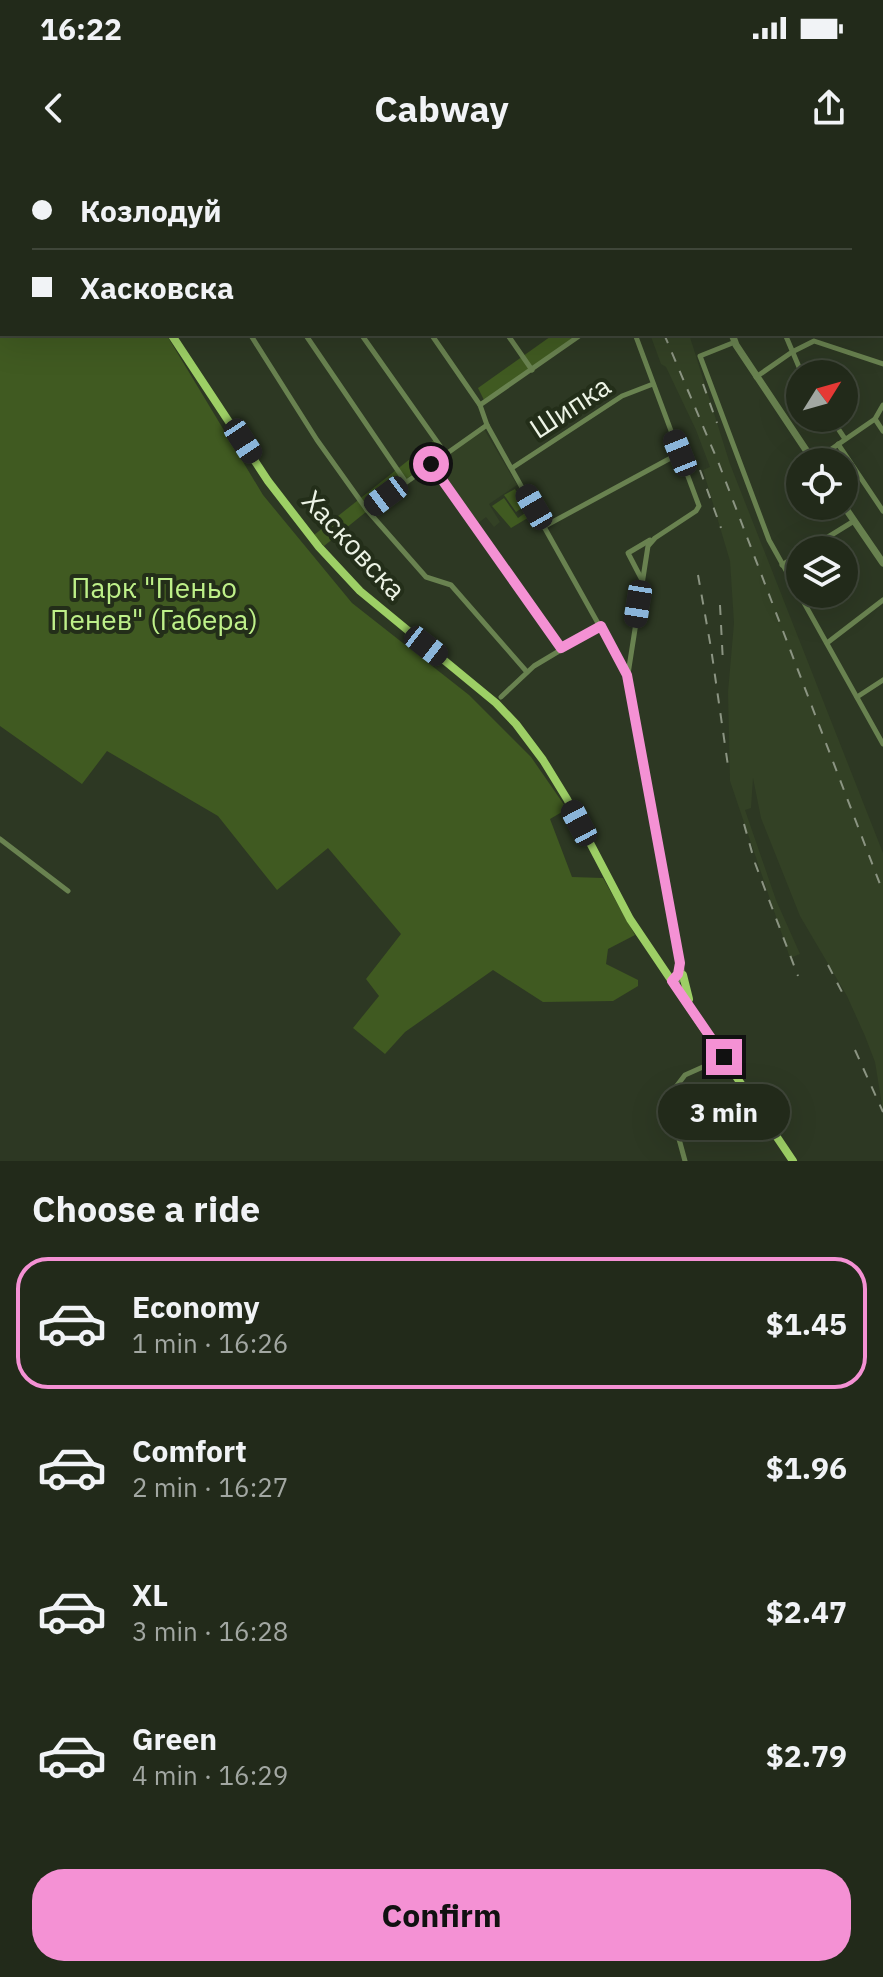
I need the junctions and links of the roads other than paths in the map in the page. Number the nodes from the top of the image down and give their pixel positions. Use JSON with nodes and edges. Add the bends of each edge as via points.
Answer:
{"nodes":[{"id":1,"x":172,"y":336,"type":"edge"},
{"id":2,"x":251,"y":336,"type":"edge"},
{"id":3,"x":306,"y":336,"type":"edge"},
{"id":4,"x":362,"y":336,"type":"edge"},
{"id":5,"x":432,"y":336,"type":"edge"},
{"id":6,"x":508,"y":336,"type":"edge"},
{"id":7,"x":578,"y":336,"type":"edge"},
{"id":8,"x":636,"y":336,"type":"edge"},
{"id":9,"x":786,"y":336,"type":"edge"},
{"id":10,"x":733,"y":338,"type":"edge"},
{"id":11,"x":792,"y":352,"type":"junction"},
{"id":12,"x":796,"y":360,"type":"edge"},
{"id":13,"x":883,"y":364,"type":"edge"},
{"id":14,"x":532,"y":370,"type":"junction"},
{"id":15,"x":756,"y":377,"type":"junction"},
{"id":16,"x":653,"y":384,"type":"junction"},
{"id":17,"x":480,"y":405,"type":"junction"},
{"id":18,"x":883,"y":405,"type":"edge"},
{"id":19,"x":875,"y":419,"type":"junction"},
{"id":20,"x":487,"y":425,"type":"junction"},
{"id":21,"x":883,"y":431,"type":"edge"},
{"id":22,"x":840,"y":432,"type":"edge"},
{"id":23,"x":845,"y":439,"type":"junction"},
{"id":24,"x":838,"y":444,"type":"junction"},
{"id":25,"x":804,"y":448,"type":"edge"},
{"id":26,"x":833,"y":448,"type":"edge"},
{"id":27,"x":445,"y":453,"type":"junction"},
{"id":28,"x":680,"y":453,"type":"junction"},
{"id":29,"x":431,"y":464,"type":"junction"},
{"id":30,"x":512,"y":468,"type":"junction"},
{"id":31,"x":405,"y":481,"type":"junction"},
{"id":32,"x":367,"y":510,"type":"junction"},
{"id":33,"x":883,"y":511,"type":"edge"},
{"id":34,"x":854,"y":521,"type":"joint"},
{"id":35,"x":545,"y":526,"type":"junction"},
{"id":36,"x":830,"y":536,"type":"edge"},
{"id":37,"x":655,"y":538,"type":"junction"},
{"id":38,"x":786,"y":563,"type":"edge"},
{"id":39,"x":883,"y":563,"type":"edge"},
{"id":40,"x":782,"y":565,"type":"junction"},
{"id":41,"x":642,"y":580,"type":"junction"},
{"id":42,"x":883,"y":600,"type":"edge"},
{"id":43,"x":601,"y":626,"type":"junction"},
{"id":44,"x":827,"y":643,"type":"junction"},
{"id":45,"x":561,"y":648,"type":"junction"},
{"id":46,"x":527,"y":672,"type":"junction"},
{"id":47,"x":627,"y":675,"type":"junction"},
{"id":48,"x":883,"y":680,"type":"edge"},
{"id":49,"x":501,"y":697,"type":"dead end"},
{"id":50,"x":857,"y":697,"type":"junction"},
{"id":51,"x":883,"y":744,"type":"edge"},
{"id":52,"x":0,"y":839,"type":"edge"},
{"id":53,"x":68,"y":891,"type":"dead end"},
{"id":54,"x":680,"y":969,"type":"junction"},
{"id":55,"x":672,"y":980,"type":"junction"},
{"id":56,"x":695,"y":1015,"type":"junction"},
{"id":57,"x":724,"y":1057,"type":"junction"},
{"id":58,"x":685,"y":1161,"type":"edge"},
{"id":59,"x":793,"y":1161,"type":"edge"}],
"edges":[{"from":1,"to":55,"type":"main road","name":"Хасковска","via":[[268,481],[319,547],[360,591],[516,724],[559,786],[619,902]]},
{"from":2,"to":32,"type":"street"},
{"from":3,"to":31,"type":"street"},
{"from":4,"to":27,"type":"street"},
{"from":5,"to":17,"type":"street"},
{"from":6,"to":14,"type":"street"},
{"from":7,"to":14,"type":"street"},
{"from":8,"to":16,"type":"street"},
{"from":9,"to":11,"type":"street"},
{"from":10,"to":15,"type":"street"},
{"from":10,"to":40,"type":"street","via":[[700,356]]},
{"from":11,"to":12,"type":"street"},
{"from":11,"to":13,"type":"street","via":[[814,341]]},
{"from":11,"to":15,"type":"street"},
{"from":14,"to":17,"type":"street"},
{"from":15,"to":25,"type":"street"},
{"from":16,"to":28,"type":"street"},
{"from":16,"to":30,"type":"street","name":"Шипка","via":[[622,396]]},
{"from":17,"to":20,"type":"street"},
{"from":18,"to":19,"type":"street"},
{"from":19,"to":21,"type":"street"},
{"from":19,"to":23,"type":"street"},
{"from":20,"to":27,"type":"street"},
{"from":20,"to":30,"type":"street"},
{"from":22,"to":23,"type":"street"},
{"from":23,"to":24,"type":"street"},
{"from":24,"to":26,"type":"street"},
{"from":24,"to":33,"type":"street"},
{"from":27,"to":29,"type":"street"},
{"from":28,"to":35,"type":"street"},
{"from":28,"to":37,"type":"street","via":[[699,506]]},
{"from":29,"to":31,"type":"street"},
{"from":29,"to":45,"type":"street"},
{"from":30,"to":35,"type":"street"},
{"from":31,"to":32,"type":"street"},
{"from":32,"to":46,"type":"street","via":[[426,577],[451,585]]},
{"from":34,"to":36,"type":"street"},
{"from":34,"to":39,"type":"street"},
{"from":35,"to":43,"type":"street"},
{"from":37,"to":41,"type":"street","via":[[647,550]]},
{"from":37,"to":41,"type":"street","via":[[628,553]]},
{"from":38,"to":40,"type":"street"},
{"from":40,"to":44,"type":"street"},
{"from":41,"to":47,"type":"street"},
{"from":42,"to":44,"type":"street"},
{"from":43,"to":45,"type":"street"},
{"from":43,"to":47,"type":"street"},
{"from":44,"to":50,"type":"street"},
{"from":45,"to":46,"type":"street"},
{"from":46,"to":49,"type":"street"},
{"from":47,"to":54,"type":"street"},
{"from":48,"to":50,"type":"street"},
{"from":50,"to":51,"type":"street"},
{"from":52,"to":53,"type":"street"},
{"from":54,"to":55,"type":"main road"},
{"from":54,"to":55,"type":"street"},
{"from":54,"to":56,"type":"main road"},
{"from":55,"to":56,"type":"main road","name":"Хасковска"},
{"from":56,"to":57,"type":"main road","name":"Хасковска"},
{"from":57,"to":58,"type":"street","via":[[685,1075],[672,1092]]},
{"from":57,"to":59,"type":"main road","name":"Хасковска"}]}
